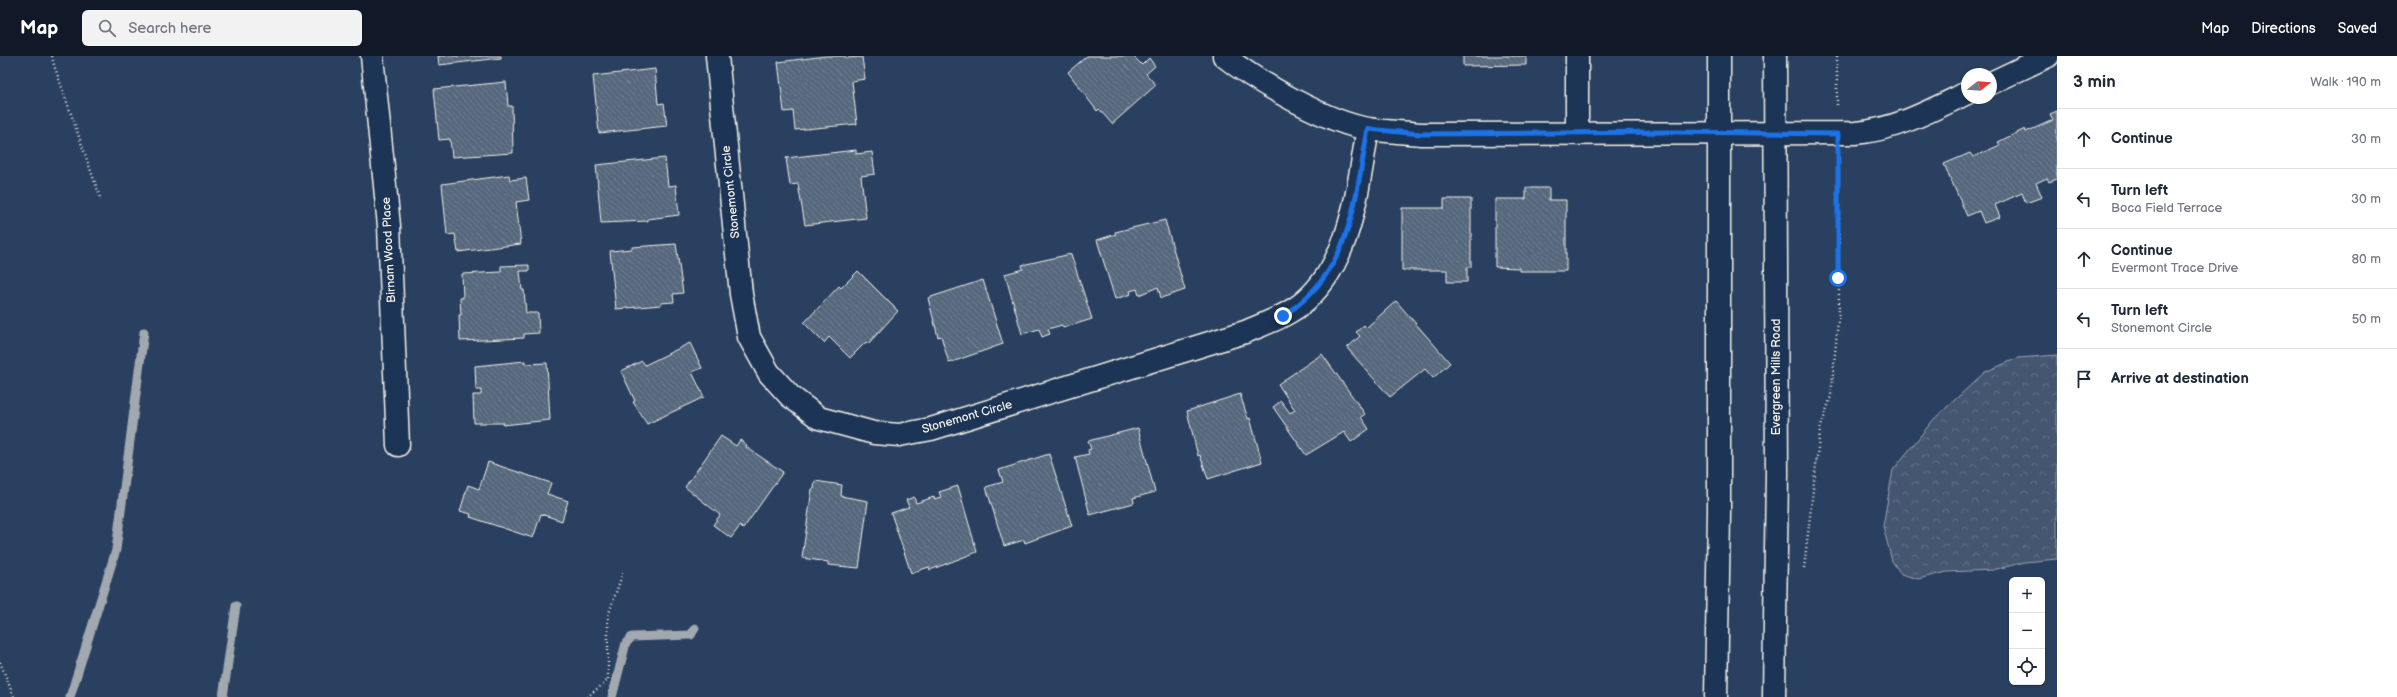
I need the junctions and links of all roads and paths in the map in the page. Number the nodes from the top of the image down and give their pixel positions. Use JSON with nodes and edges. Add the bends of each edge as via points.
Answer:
{"nodes":[{"id":1,"x":52,"y":56,"type":"edge"},
{"id":2,"x":372,"y":56,"type":"edge"},
{"id":3,"x":717,"y":56,"type":"edge"},
{"id":4,"x":1224,"y":56,"type":"edge"},
{"id":5,"x":1577,"y":56,"type":"edge"},
{"id":6,"x":1719,"y":56,"type":"edge"},
{"id":7,"x":1775,"y":56,"type":"edge"},
{"id":8,"x":1837,"y":56,"type":"edge"},
{"id":9,"x":2048,"y":56,"type":"edge"},
{"id":10,"x":1997,"y":79,"type":"edge"},
{"id":11,"x":1961,"y":97,"type":"edge"},
{"id":12,"x":1368,"y":129,"type":"junction"},
{"id":13,"x":1719,"y":132,"type":"junction"},
{"id":14,"x":1775,"y":133,"type":"junction"},
{"id":15,"x":1577,"y":134,"type":"junction"},
{"id":16,"x":1838,"y":134,"type":"junction"},
{"id":17,"x":101,"y":200,"type":"dead end"},
{"id":18,"x":398,"y":445,"type":"dead end"},
{"id":19,"x":1804,"y":570,"type":"dead end"},
{"id":20,"x":623,"y":572,"type":"dead end"},
{"id":21,"x":0,"y":662,"type":"edge"},
{"id":22,"x":14,"y":697,"type":"edge"},
{"id":23,"x":587,"y":697,"type":"edge"},
{"id":24,"x":1716,"y":697,"type":"edge"},
{"id":25,"x":1774,"y":697,"type":"edge"}],
"edges":[{"from":1,"to":17,"type":"path"},
{"from":2,"to":18,"type":"street","name":"Birnam Wood Place","via":[[389,226]]},
{"from":3,"to":12,"type":"street","name":"Stonemont Circle","via":[[741,294],[749,337],[769,373],[790,396],[819,418],[874,433],[899,435],[931,429],[1245,332],[1283,316],[1301,304],[1324,280],[1342,248],[1353,208]]},
{"from":4,"to":12,"type":"street","via":[[1244,72],[1282,94],[1331,117]]},
{"from":5,"to":15,"type":"street"},
{"from":6,"to":13,"type":"street"},
{"from":7,"to":14,"type":"street","name":"Evergreen Mills Road"},
{"from":8,"to":16,"type":"path"},
{"from":9,"to":10,"type":"street"},
{"from":11,"to":16,"type":"street","via":[[1904,122],[1870,132]]},
{"from":12,"to":15,"type":"street","via":[[1421,134]]},
{"from":13,"to":14,"type":"street"},
{"from":13,"to":15,"type":"street"},
{"from":13,"to":24,"type":"street","via":[[1719,513]]},
{"from":14,"to":16,"type":"street"},
{"from":14,"to":25,"type":"street","name":"Evergreen Mills Road","via":[[1777,472]]},
{"from":16,"to":19,"type":"path","via":[[1839,310],[1831,396],[1820,430]]},
{"from":20,"to":23,"type":"path","via":[[608,616],[608,680]]},
{"from":21,"to":22,"type":"path"}]}
